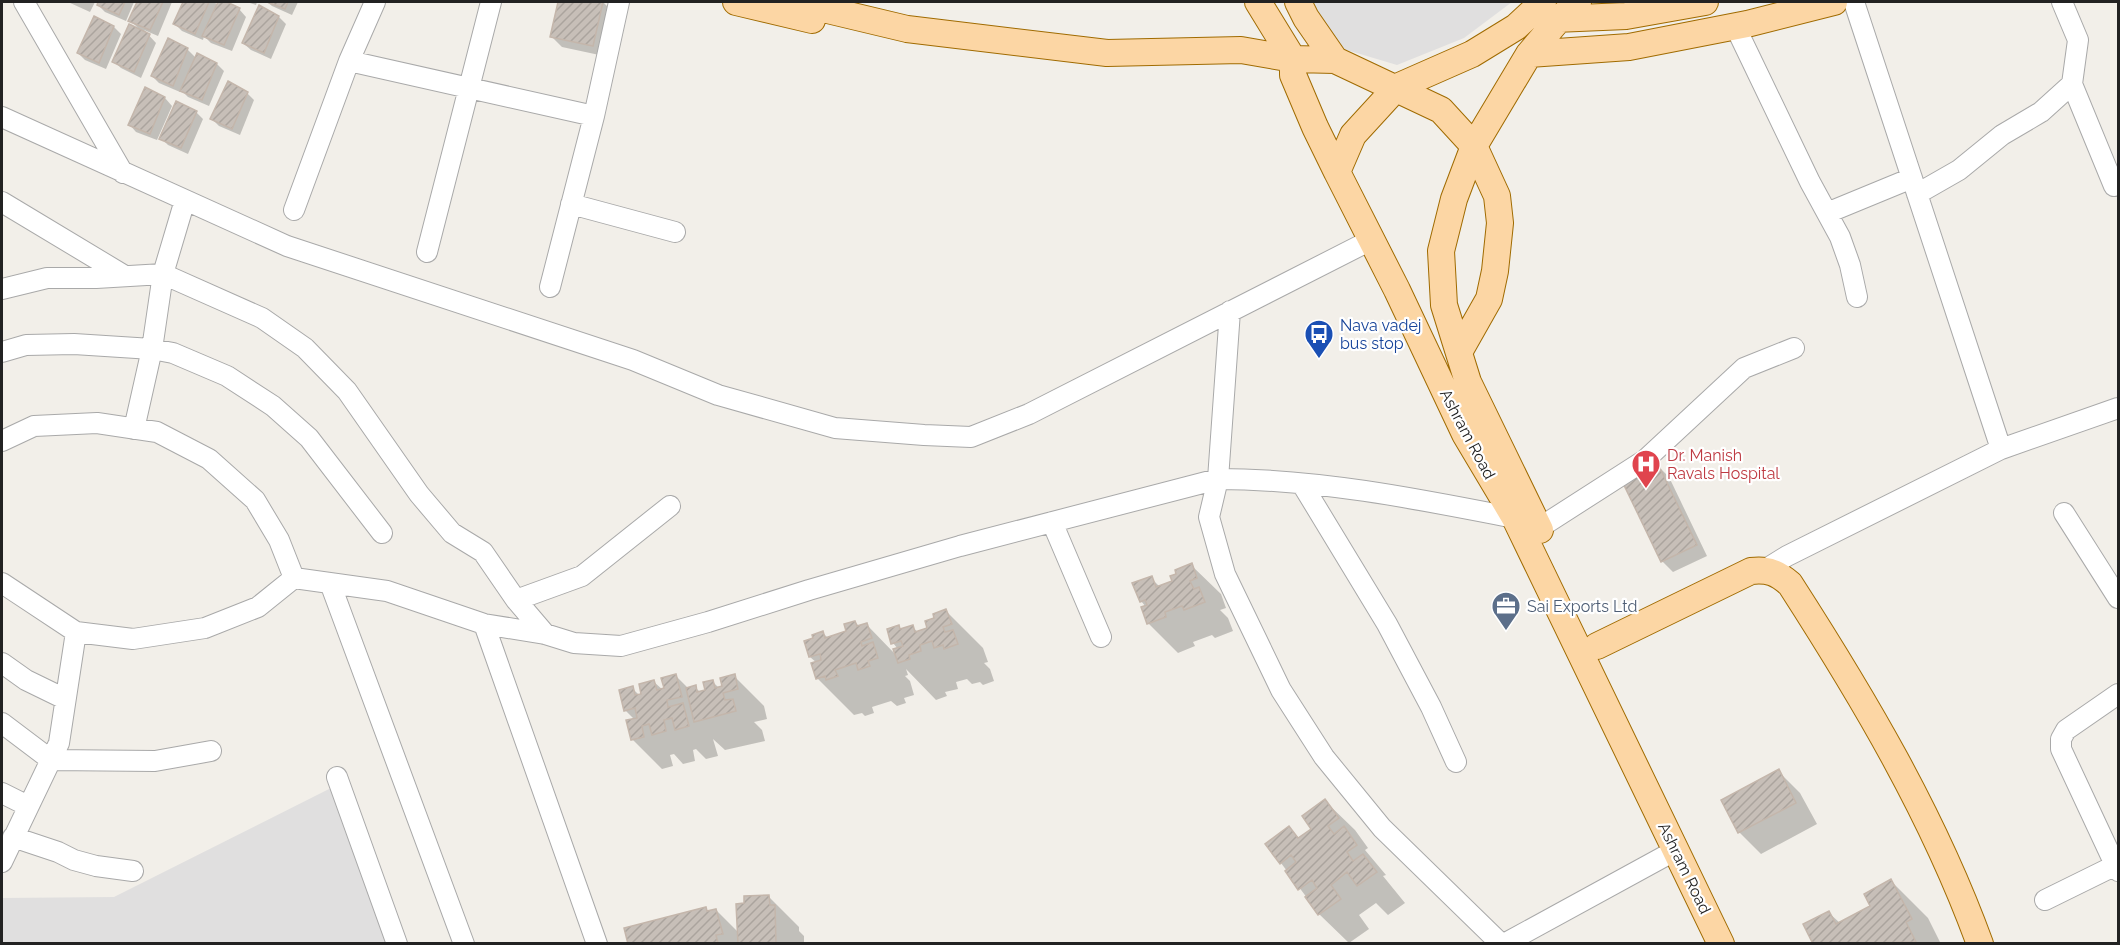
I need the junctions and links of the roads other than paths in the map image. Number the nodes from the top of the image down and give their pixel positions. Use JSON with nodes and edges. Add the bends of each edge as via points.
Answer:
{"nodes":[{"id":1,"x":24,"y":2,"type":"edge"},
{"id":2,"x":375,"y":2,"type":"edge"},
{"id":3,"x":491,"y":2,"type":"edge"},
{"id":4,"x":619,"y":2,"type":"edge"},
{"id":5,"x":736,"y":2,"type":"edge"},
{"id":6,"x":794,"y":2,"type":"edge"},
{"id":7,"x":1258,"y":2,"type":"edge"},
{"id":8,"x":1299,"y":2,"type":"edge"},
{"id":9,"x":1578,"y":2,"type":"edge"},
{"id":10,"x":1705,"y":2,"type":"edge"},
{"id":11,"x":1834,"y":2,"type":"edge"},
{"id":12,"x":1854,"y":2,"type":"edge"},
{"id":13,"x":2062,"y":2,"type":"edge"},
{"id":14,"x":1551,"y":10,"type":"edge"},
{"id":15,"x":1735,"y":26,"type":"junction"},
{"id":16,"x":1529,"y":54,"type":"junction"},
{"id":17,"x":1335,"y":60,"type":"junction"},
{"id":18,"x":349,"y":61,"type":"junction"},
{"id":19,"x":1293,"y":67,"type":"junction"},
{"id":20,"x":2072,"y":84,"type":"junction"},
{"id":21,"x":468,"y":87,"type":"junction"},
{"id":22,"x":1397,"y":87,"type":"junction"},
{"id":23,"x":594,"y":116,"type":"junction"},
{"id":24,"x":2,"y":117,"type":"edge"},
{"id":25,"x":1474,"y":146,"type":"junction"},
{"id":26,"x":1337,"y":172,"type":"junction"},
{"id":27,"x":123,"y":173,"type":"junction"},
{"id":28,"x":1915,"y":186,"type":"junction"},
{"id":29,"x":2114,"y":186,"type":"dead end"},
{"id":30,"x":185,"y":200,"type":"junction"},
{"id":31,"x":2,"y":202,"type":"edge"},
{"id":32,"x":571,"y":204,"type":"junction"},
{"id":33,"x":294,"y":210,"type":"dead end"},
{"id":34,"x":1827,"y":213,"type":"junction"},
{"id":35,"x":675,"y":232,"type":"dead end"},
{"id":36,"x":1371,"y":240,"type":"junction"},
{"id":37,"x":427,"y":252,"type":"dead end"},
{"id":38,"x":164,"y":274,"type":"junction"},
{"id":39,"x":124,"y":276,"type":"junction"},
{"id":40,"x":550,"y":287,"type":"dead end"},
{"id":41,"x":2,"y":289,"type":"edge"},
{"id":42,"x":1857,"y":297,"type":"dead end"},
{"id":43,"x":1230,"y":310,"type":"junction"},
{"id":44,"x":1794,"y":348,"type":"dead end"},
{"id":45,"x":152,"y":349,"type":"junction"},
{"id":46,"x":2,"y":352,"type":"edge"},
{"id":47,"x":1459,"y":352,"type":"junction"},
{"id":48,"x":2118,"y":408,"type":"edge"},
{"id":49,"x":134,"y":429,"type":"junction"},
{"id":50,"x":2,"y":441,"type":"edge"},
{"id":51,"x":2001,"y":449,"type":"junction"},
{"id":52,"x":1218,"y":479,"type":"junction"},
{"id":53,"x":1302,"y":484,"type":"junction"},
{"id":54,"x":670,"y":507,"type":"dead end"},
{"id":55,"x":2064,"y":513,"type":"dead end"},
{"id":56,"x":1515,"y":518,"type":"junction"},
{"id":57,"x":1052,"y":522,"type":"junction"},
{"id":58,"x":1539,"y":528,"type":"junction"},
{"id":59,"x":382,"y":533,"type":"dead end"},
{"id":60,"x":1766,"y":569,"type":"junction"},
{"id":61,"x":294,"y":578,"type":"junction"},
{"id":62,"x":2,"y":583,"type":"edge"},
{"id":63,"x":330,"y":583,"type":"junction"},
{"id":64,"x":2118,"y":598,"type":"edge"},
{"id":65,"x":516,"y":600,"type":"junction"},
{"id":66,"x":484,"y":624,"type":"junction"},
{"id":67,"x":76,"y":632,"type":"junction"},
{"id":68,"x":545,"y":634,"type":"junction"},
{"id":69,"x":1101,"y":637,"type":"dead end"},
{"id":70,"x":1597,"y":646,"type":"junction"},
{"id":71,"x":2,"y":663,"type":"edge"},
{"id":72,"x":2118,"y":694,"type":"edge"},
{"id":73,"x":65,"y":699,"type":"junction"},
{"id":74,"x":2,"y":723,"type":"edge"},
{"id":75,"x":211,"y":751,"type":"dead end"},
{"id":76,"x":51,"y":760,"type":"junction"},
{"id":77,"x":1456,"y":762,"type":"dead end"},
{"id":78,"x":338,"y":777,"type":"dead end"},
{"id":79,"x":2,"y":793,"type":"edge"},
{"id":80,"x":28,"y":806,"type":"junction"},
{"id":81,"x":6,"y":847,"type":"edge"},
{"id":82,"x":1676,"y":850,"type":"junction"},
{"id":83,"x":2117,"y":868,"type":"edge"},
{"id":84,"x":133,"y":871,"type":"dead end"},
{"id":85,"x":2045,"y":900,"type":"dead end"},
{"id":86,"x":397,"y":944,"type":"edge"},
{"id":87,"x":464,"y":944,"type":"edge"},
{"id":88,"x":597,"y":944,"type":"edge"},
{"id":89,"x":1502,"y":944,"type":"edge"},
{"id":90,"x":1721,"y":944,"type":"edge"},
{"id":91,"x":1739,"y":944,"type":"edge"},
{"id":92,"x":1980,"y":944,"type":"edge"}],
"edges":[{"from":1,"to":27,"type":"street"},
{"from":2,"to":18,"type":"street"},
{"from":3,"to":21,"type":"street"},
{"from":4,"to":23,"type":"street"},
{"from":5,"to":19,"type":"main road","via":[[904,42],[1106,66]]},
{"from":6,"to":19,"type":"main road","via":[[907,29],[1095,51],[1240,50]]},
{"from":7,"to":19,"type":"main road"},
{"from":8,"to":17,"type":"main road"},
{"from":9,"to":14,"type":"main road","name":"Ashram Road"},
{"from":10,"to":14,"type":"main road","via":[[1626,16]]},
{"from":11,"to":15,"type":"main road"},
{"from":12,"to":28,"type":"street"},
{"from":13,"to":20,"type":"street","via":[[2078,40]]},
{"from":14,"to":16,"type":"main road","name":"Ashram Road"},
{"from":14,"to":22,"type":"main road","name":"Ashram Road","via":[[1472,54]]},
{"from":15,"to":16,"type":"main road","via":[[1629,47]]},
{"from":15,"to":34,"type":"street"},
{"from":16,"to":25,"type":"main road","name":"Ashram Road"},
{"from":17,"to":19,"type":"main road"},
{"from":17,"to":22,"type":"main road"},
{"from":18,"to":21,"type":"street"},
{"from":18,"to":33,"type":"street"},
{"from":19,"to":26,"type":"main road"},
{"from":20,"to":28,"type":"street","via":[[2041,112],[2002,135],[1959,170]]},
{"from":20,"to":29,"type":"street"},
{"from":21,"to":23,"type":"street"},
{"from":21,"to":37,"type":"street"},
{"from":22,"to":25,"type":"main road","via":[[1441,110]]},
{"from":22,"to":26,"type":"main road","name":"Ashram Road","via":[[1353,135]]},
{"from":23,"to":32,"type":"street"},
{"from":24,"to":27,"type":"street"},
{"from":25,"to":47,"type":"main road","name":"Ashram Road","via":[[1454,199],[1441,251],[1444,305]]},
{"from":25,"to":47,"type":"main road","via":[[1497,196],[1500,223],[1489,299]]},
{"from":26,"to":36,"type":"main road","name":"Ashram Road"},
{"from":27,"to":30,"type":"street"},
{"from":28,"to":34,"type":"street"},
{"from":28,"to":51,"type":"street"},
{"from":30,"to":38,"type":"street"},
{"from":30,"to":43,"type":"street","via":[[287,246],[633,360],[718,395],[835,428],[971,437],[1029,414]]},
{"from":31,"to":39,"type":"street"},
{"from":32,"to":35,"type":"street"},
{"from":32,"to":40,"type":"street"},
{"from":34,"to":42,"type":"street","via":[[1840,237]]},
{"from":36,"to":43,"type":"street"},
{"from":36,"to":56,"type":"main road","name":"Ashram Road","via":[[1465,434]]},
{"from":38,"to":39,"type":"street"},
{"from":38,"to":45,"type":"street"},
{"from":38,"to":65,"type":"street","via":[[262,318],[305,348],[348,391],[419,494],[452,532],[483,552]]},
{"from":39,"to":41,"type":"street","via":[[47,278]]},
{"from":43,"to":52,"type":"street"},
{"from":44,"to":58,"type":"street","via":[[1744,368],[1645,460]]},
{"from":45,"to":46,"type":"street","via":[[26,345]]},
{"from":45,"to":49,"type":"street"},
{"from":45,"to":59,"type":"street","via":[[173,353],[227,376],[273,405],[309,438]]},
{"from":47,"to":58,"type":"main road","name":"Ashram Road","via":[[1468,382]]},
{"from":48,"to":51,"type":"street"},
{"from":49,"to":50,"type":"street","via":[[97,423],[34,426]]},
{"from":49,"to":61,"type":"street","via":[[157,432],[209,459],[255,500],[279,540]]},
{"from":51,"to":60,"type":"street"},
{"from":52,"to":53,"type":"street"},
{"from":52,"to":57,"type":"street"},
{"from":52,"to":89,"type":"street","via":[[1209,517],[1225,574],[1281,690],[1324,757],[1382,828]]},
{"from":53,"to":56,"type":"street","via":[[1412,498]]},
{"from":53,"to":77,"type":"street","via":[[1387,624]]},
{"from":54,"to":65,"type":"street","via":[[582,576]]},
{"from":55,"to":64,"type":"street"},
{"from":56,"to":82,"type":"main road","name":"Ashram Road"},
{"from":57,"to":68,"type":"street","via":[[621,646],[574,643]]},
{"from":57,"to":69,"type":"street"},
{"from":58,"to":70,"type":"main road","name":"Ashram Road"},
{"from":60,"to":70,"type":"main road","via":[[1735,578]]},
{"from":60,"to":92,"type":"main road","via":[[1790,584],[1905,773],[1960,889]]},
{"from":61,"to":63,"type":"street"},
{"from":61,"to":67,"type":"street","via":[[258,607],[206,628],[133,639]]},
{"from":62,"to":67,"type":"street"},
{"from":63,"to":66,"type":"street","via":[[387,591]]},
{"from":63,"to":87,"type":"street"},
{"from":65,"to":68,"type":"street"},
{"from":66,"to":68,"type":"street"},
{"from":66,"to":88,"type":"street"},
{"from":67,"to":73,"type":"street"},
{"from":70,"to":91,"type":"main road","name":"Ashram Road"},
{"from":71,"to":73,"type":"street"},
{"from":72,"to":83,"type":"street","via":[[2066,730],[2061,739],[2061,749]]},
{"from":73,"to":76,"type":"street","via":[[59,744]]},
{"from":74,"to":76,"type":"street"},
{"from":75,"to":76,"type":"street","via":[[155,760]]},
{"from":76,"to":80,"type":"street"},
{"from":78,"to":86,"type":"street"},
{"from":79,"to":80,"type":"street"},
{"from":80,"to":81,"type":"street"},
{"from":81,"to":84,"type":"street","via":[[58,852],[96,866]]},
{"from":82,"to":89,"type":"street"},
{"from":82,"to":90,"type":"main road","name":"Ashram Road"},
{"from":83,"to":85,"type":"street"}]}
